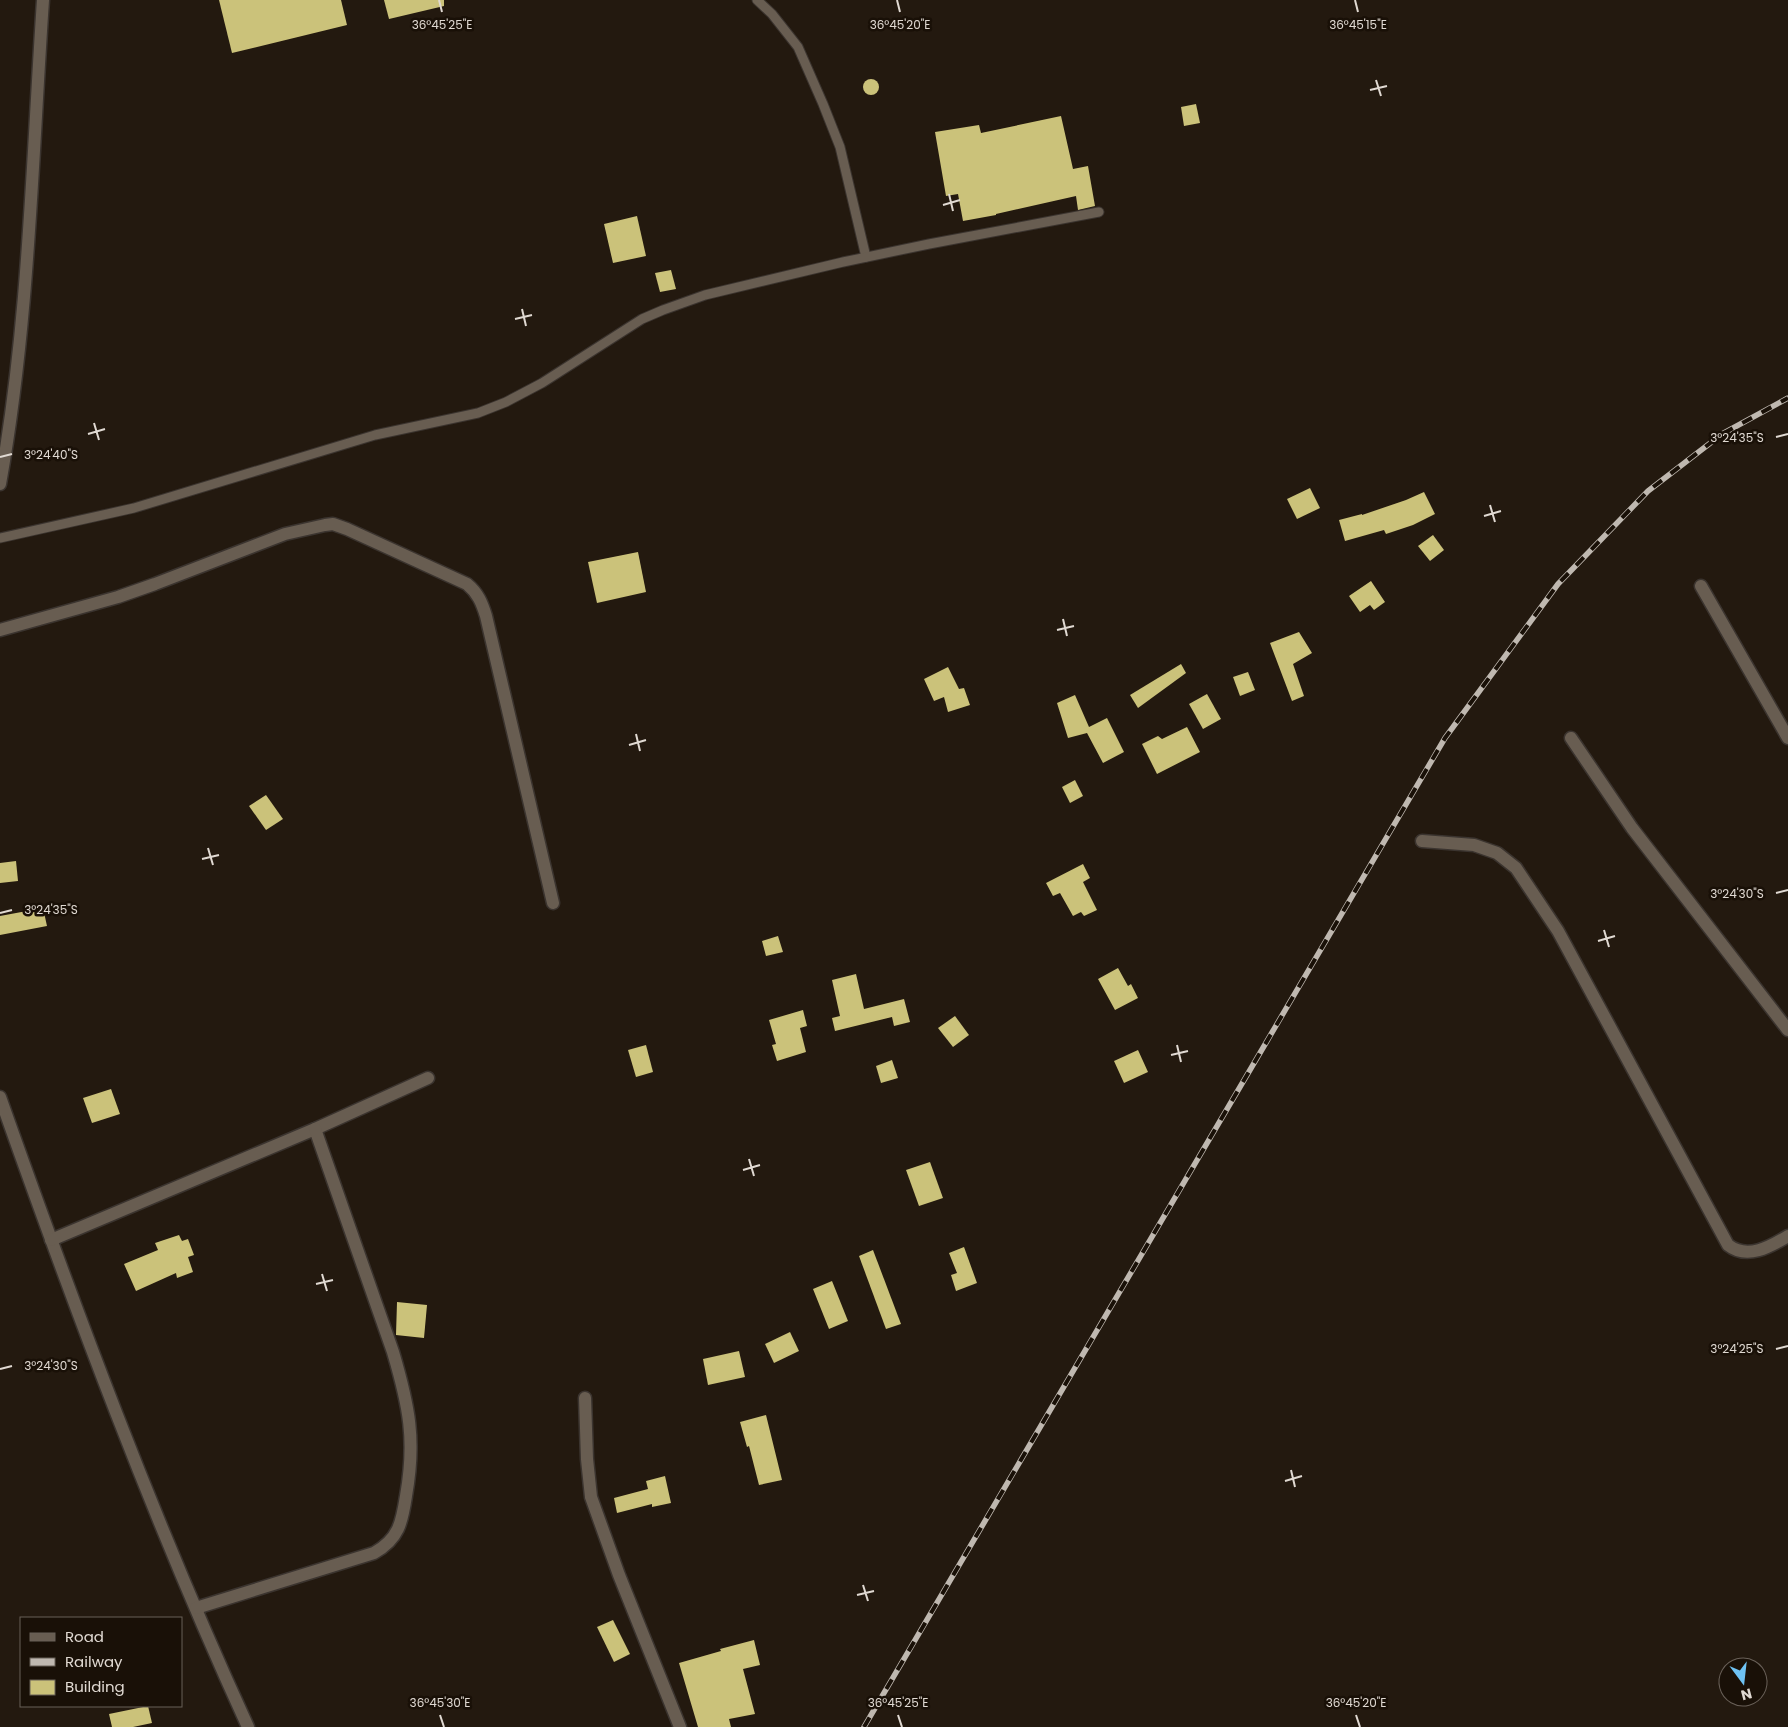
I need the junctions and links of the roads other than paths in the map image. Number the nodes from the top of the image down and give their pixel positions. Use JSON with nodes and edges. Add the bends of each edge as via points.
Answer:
{"nodes":[{"id":1,"x":43,"y":0,"type":"edge"},
{"id":2,"x":757,"y":0,"type":"edge"},
{"id":3,"x":1099,"y":212,"type":"dead end"},
{"id":4,"x":866,"y":257,"type":"junction"},
{"id":5,"x":0,"y":484,"type":"edge"},
{"id":6,"x":0,"y":538,"type":"edge"},
{"id":7,"x":1701,"y":586,"type":"dead end"},
{"id":8,"x":0,"y":630,"type":"edge"},
{"id":9,"x":1571,"y":738,"type":"dead end"},
{"id":10,"x":1788,"y":738,"type":"edge"},
{"id":11,"x":1422,"y":842,"type":"dead end"},
{"id":12,"x":553,"y":903,"type":"dead end"},
{"id":13,"x":1788,"y":1030,"type":"edge"},
{"id":14,"x":428,"y":1078,"type":"dead end"},
{"id":15,"x":0,"y":1097,"type":"edge"},
{"id":16,"x":315,"y":1129,"type":"junction"},
{"id":17,"x":1788,"y":1236,"type":"edge"},
{"id":18,"x":51,"y":1240,"type":"junction"},
{"id":19,"x":586,"y":1398,"type":"dead end"},
{"id":20,"x":196,"y":1608,"type":"junction"},
{"id":21,"x":248,"y":1727,"type":"edge"},
{"id":22,"x":680,"y":1727,"type":"edge"}],
"edges":[{"from":1,"to":5,"type":"street","via":[[22,317]]},
{"from":2,"to":4,"type":"lane","via":[[798,47],[823,104],[840,147]]},
{"from":3,"to":4,"type":"lane"},
{"from":4,"to":6,"type":"lane","via":[[705,295],[664,310],[642,319],[542,383],[478,413],[375,435],[134,508]]},
{"from":7,"to":10,"type":"street"},
{"from":8,"to":12,"type":"street","via":[[118,597],[286,534],[334,524],[467,584],[475,590],[486,616]]},
{"from":9,"to":13,"type":"street","via":[[1632,828]]},
{"from":11,"to":17,"type":"street","via":[[1474,845],[1497,853],[1516,868],[1558,931],[1728,1245],[1736,1250],[1758,1251]]},
{"from":14,"to":16,"type":"street"},
{"from":15,"to":18,"type":"street"},
{"from":16,"to":18,"type":"street"},
{"from":16,"to":20,"type":"street","via":[[404,1390],[411,1434],[411,1470],[402,1523],[385,1547],[374,1553]]},
{"from":18,"to":20,"type":"street"},
{"from":19,"to":22,"type":"street","via":[[586,1459],[591,1497]]},
{"from":20,"to":21,"type":"street"}]}
